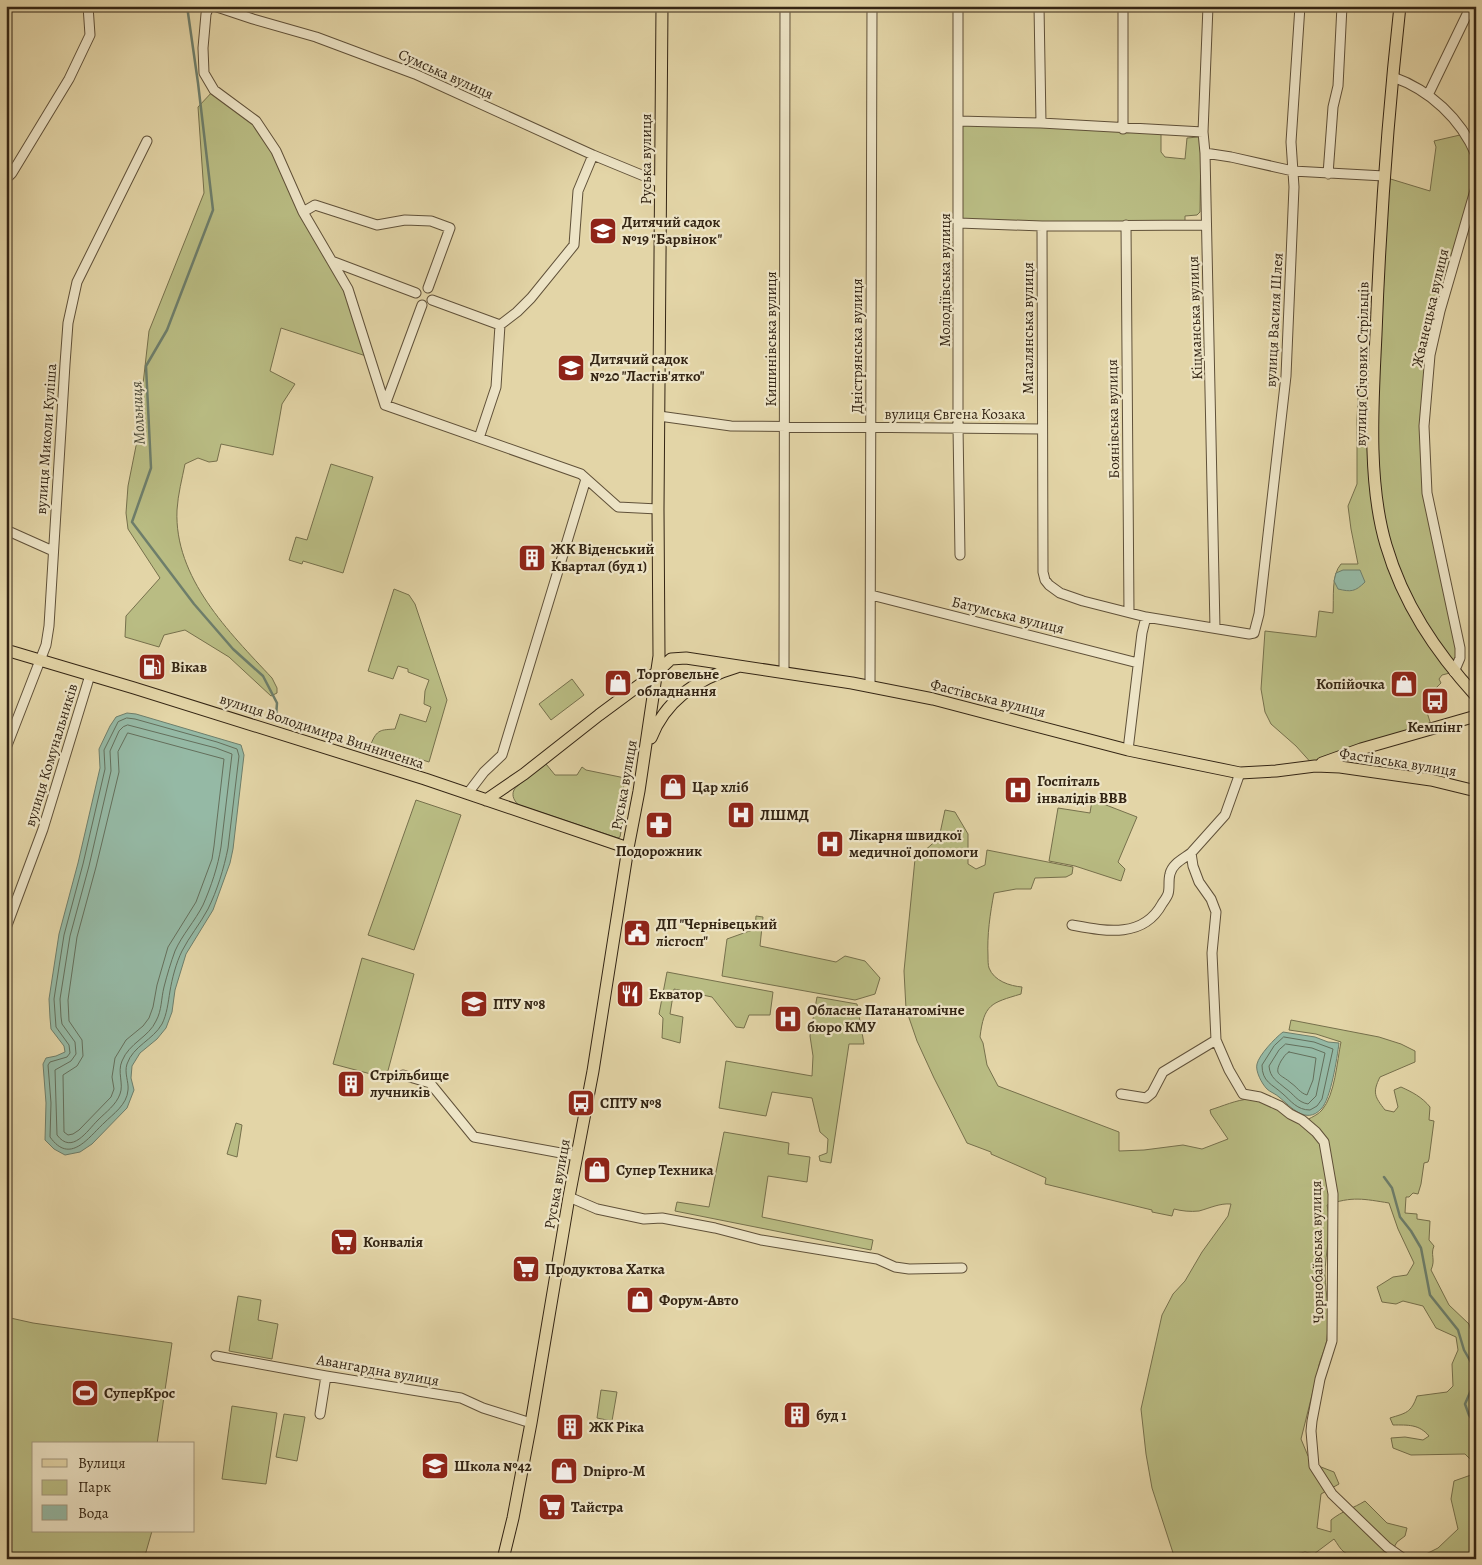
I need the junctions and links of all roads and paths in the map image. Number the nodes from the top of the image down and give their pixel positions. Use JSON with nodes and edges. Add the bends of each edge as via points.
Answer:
{"nodes":[{"id":1,"x":88,"y":6,"type":"edge"},
{"id":2,"x":209,"y":6,"type":"edge"},
{"id":3,"x":214,"y":6,"type":"edge"},
{"id":4,"x":662,"y":6,"type":"edge"},
{"id":5,"x":786,"y":6,"type":"edge"},
{"id":6,"x":872,"y":6,"type":"edge"},
{"id":7,"x":958,"y":6,"type":"edge"},
{"id":8,"x":1039,"y":6,"type":"edge"},
{"id":9,"x":1123,"y":6,"type":"edge"},
{"id":10,"x":1208,"y":6,"type":"edge"},
{"id":11,"x":1300,"y":6,"type":"edge"},
{"id":12,"x":1342,"y":6,"type":"edge"},
{"id":13,"x":1400,"y":6,"type":"edge"},
{"id":14,"x":1408,"y":6,"type":"edge"},
{"id":15,"x":1471,"y":6,"type":"edge"},
{"id":16,"x":1396,"y":37,"type":"junction"},
{"id":17,"x":1393,"y":77,"type":"junction"},
{"id":18,"x":1428,"y":95,"type":"junction"},
{"id":19,"x":958,"y":121,"type":"junction"},
{"id":20,"x":1041,"y":123,"type":"junction"},
{"id":21,"x":1123,"y":129,"type":"junction"},
{"id":22,"x":1203,"y":132,"type":"junction"},
{"id":23,"x":147,"y":141,"type":"dead end"},
{"id":24,"x":1206,"y":153,"type":"junction"},
{"id":25,"x":593,"y":155,"type":"junction"},
{"id":26,"x":1476,"y":155,"type":"edge"},
{"id":27,"x":1294,"y":171,"type":"junction"},
{"id":28,"x":1328,"y":174,"type":"junction"},
{"id":29,"x":1384,"y":176,"type":"junction"},
{"id":30,"x":6,"y":179,"type":"edge"},
{"id":31,"x":661,"y":183,"type":"junction"},
{"id":32,"x":1476,"y":188,"type":"edge"},
{"id":33,"x":304,"y":212,"type":"junction"},
{"id":34,"x":959,"y":223,"type":"junction"},
{"id":35,"x":1126,"y":225,"type":"junction"},
{"id":36,"x":1206,"y":225,"type":"junction"},
{"id":37,"x":1042,"y":226,"type":"junction"},
{"id":38,"x":334,"y":262,"type":"junction"},
{"id":39,"x":428,"y":288,"type":"junction"},
{"id":40,"x":416,"y":293,"type":"junction"},
{"id":41,"x":432,"y":300,"type":"junction"},
{"id":42,"x":422,"y":305,"type":"junction"},
{"id":43,"x":500,"y":325,"type":"junction"},
{"id":44,"x":385,"y":406,"type":"junction"},
{"id":45,"x":659,"y":416,"type":"junction"},
{"id":46,"x":785,"y":426,"type":"junction"},
{"id":47,"x":958,"y":427,"type":"junction"},
{"id":48,"x":871,"y":428,"type":"junction"},
{"id":49,"x":1042,"y":429,"type":"junction"},
{"id":50,"x":479,"y":438,"type":"junction"},
{"id":51,"x":586,"y":479,"type":"junction"},
{"id":52,"x":658,"y":509,"type":"junction"},
{"id":53,"x":6,"y":530,"type":"edge"},
{"id":54,"x":52,"y":551,"type":"junction"},
{"id":55,"x":960,"y":555,"type":"dead end"},
{"id":56,"x":871,"y":595,"type":"junction"},
{"id":57,"x":1130,"y":612,"type":"junction"},
{"id":58,"x":1146,"y":617,"type":"junction"},
{"id":59,"x":1215,"y":628,"type":"junction"},
{"id":60,"x":6,"y":650,"type":"edge"},
{"id":61,"x":40,"y":659,"type":"junction"},
{"id":62,"x":1138,"y":663,"type":"junction"},
{"id":63,"x":742,"y":666,"type":"junction"},
{"id":64,"x":657,"y":672,"type":"junction"},
{"id":65,"x":1454,"y":672,"type":"junction"},
{"id":66,"x":784,"y":673,"type":"junction"},
{"id":67,"x":90,"y":675,"type":"junction"},
{"id":68,"x":870,"y":686,"type":"junction"},
{"id":69,"x":1476,"y":696,"type":"edge"},
{"id":70,"x":1470,"y":718,"type":"edge"},
{"id":71,"x":6,"y":748,"type":"edge"},
{"id":72,"x":1128,"y":750,"type":"junction"},
{"id":73,"x":646,"y":751,"type":"junction"},
{"id":74,"x":1314,"y":766,"type":"junction"},
{"id":75,"x":1240,"y":773,"type":"junction"},
{"id":76,"x":1476,"y":791,"type":"edge"},
{"id":77,"x":468,"y":794,"type":"junction"},
{"id":78,"x":486,"y":800,"type":"junction"},
{"id":79,"x":628,"y":848,"type":"junction"},
{"id":80,"x":1191,"y":853,"type":"junction"},
{"id":81,"x":1072,"y":925,"type":"dead end"},
{"id":82,"x":6,"y":928,"type":"edge"},
{"id":83,"x":1216,"y":1040,"type":"junction"},
{"id":84,"x":403,"y":1075,"type":"dead end"},
{"id":85,"x":1121,"y":1094,"type":"dead end"},
{"id":86,"x":577,"y":1156,"type":"junction"},
{"id":87,"x":569,"y":1197,"type":"junction"},
{"id":88,"x":962,"y":1268,"type":"dead end"},
{"id":89,"x":216,"y":1356,"type":"dead end"},
{"id":90,"x":326,"y":1376,"type":"junction"},
{"id":91,"x":320,"y":1414,"type":"dead end"},
{"id":92,"x":531,"y":1423,"type":"junction"},
{"id":93,"x":503,"y":1559,"type":"edge"},
{"id":94,"x":1404,"y":1559,"type":"edge"}],
"edges":[{"from":1,"to":30,"type":"street","via":[[90,35],[69,79]]},
{"from":2,"to":33,"type":"street","via":[[203,48],[204,73],[214,90],[256,121],[265,133]]},
{"from":3,"to":25,"type":"street","name":"Сумська вулиця","via":[[388,63]]},
{"from":4,"to":31,"type":"main road","name":"Руська вулиця"},
{"from":5,"to":46,"type":"street","name":"Кишинівська вулиця"},
{"from":6,"to":48,"type":"street","name":"Дністрянська вулиця"},
{"from":7,"to":19,"type":"street","name":"Молодіївська вулиця"},
{"from":8,"to":20,"type":"street"},
{"from":9,"to":21,"type":"street"},
{"from":10,"to":22,"type":"street","name":"Кіцманська вулиця"},
{"from":11,"to":27,"type":"street","name":"вулиця Василя Шлея","via":[[1291,142]]},
{"from":12,"to":28,"type":"street","via":[[1338,86],[1333,107]]},
{"from":13,"to":16,"type":"main road","name":"вулиця Січових Стрільців"},
{"from":14,"to":16,"type":"main road"},
{"from":15,"to":18,"type":"street"},
{"from":16,"to":17,"type":"main road","name":"вулиця Січових Стрільців"},
{"from":17,"to":18,"type":"street"},
{"from":17,"to":29,"type":"main road","name":"вулиця Січових Стрільців"},
{"from":18,"to":26,"type":"street","via":[[1456,120]]},
{"from":19,"to":20,"type":"street"},
{"from":19,"to":34,"type":"street","name":"Молодіївська вулиця"},
{"from":20,"to":21,"type":"street"},
{"from":21,"to":22,"type":"street"},
{"from":22,"to":24,"type":"street","name":"Кіцманська вулиця"},
{"from":23,"to":54,"type":"street","name":"вулиця Миколи Куліша","via":[[77,282],[68,323]]},
{"from":24,"to":27,"type":"street"},
{"from":24,"to":36,"type":"street","name":"Кіцманська вулиця"},
{"from":25,"to":31,"type":"street","name":"Сумська вулиця"},
{"from":25,"to":43,"type":"street","via":[[578,191],[574,245],[531,298]]},
{"from":27,"to":28,"type":"street"},
{"from":27,"to":59,"type":"street","name":"вулиця Василя Шлея","via":[[1286,376],[1259,614],[1254,633]]},
{"from":28,"to":29,"type":"street"},
{"from":29,"to":65,"type":"main road","name":"вулиця Січових Стрільців","via":[[1373,402],[1379,515],[1398,579],[1412,610]]},
{"from":31,"to":45,"type":"main road","name":"Руська вулиця"},
{"from":32,"to":65,"type":"street","name":"Жванецька вулиця","via":[[1430,355],[1424,426],[1427,493],[1460,648]]},
{"from":33,"to":38,"type":"street"},
{"from":33,"to":39,"type":"street","via":[[315,205],[378,225],[405,220],[431,221],[450,228]]},
{"from":34,"to":37,"type":"street"},
{"from":34,"to":47,"type":"street","name":"Молодіївська вулиця"},
{"from":35,"to":36,"type":"street"},
{"from":35,"to":37,"type":"street"},
{"from":35,"to":57,"type":"street","name":"Боянівська вулиця"},
{"from":36,"to":59,"type":"street","name":"Кіцманська вулиця"},
{"from":37,"to":49,"type":"street","name":"Магалянська вулиця"},
{"from":38,"to":40,"type":"street"},
{"from":38,"to":44,"type":"street","via":[[348,289]]},
{"from":39,"to":40,"type":"street"},
{"from":39,"to":41,"type":"street","via":[[432,292]]},
{"from":40,"to":42,"type":"street"},
{"from":41,"to":42,"type":"street"},
{"from":41,"to":43,"type":"street"},
{"from":42,"to":44,"type":"street"},
{"from":43,"to":50,"type":"street","via":[[496,387]]},
{"from":44,"to":50,"type":"street"},
{"from":45,"to":46,"type":"street","name":"вулиця Євгена Козака","via":[[722,425]]},
{"from":45,"to":52,"type":"main road","name":"Руська вулиця"},
{"from":46,"to":48,"type":"street","name":"вулиця Євгена Козака"},
{"from":46,"to":66,"type":"street","name":"Кишинівська вулиця"},
{"from":47,"to":48,"type":"street","name":"вулиця Євгена Козака"},
{"from":47,"to":49,"type":"street","name":"вулиця Євгена Козака"},
{"from":47,"to":55,"type":"street","name":"Молодіївська вулиця"},
{"from":48,"to":56,"type":"street","name":"Дністрянська вулиця"},
{"from":49,"to":57,"type":"street","name":"Магалянська вулиця","via":[[1045,580],[1060,593]]},
{"from":50,"to":51,"type":"street","via":[[581,474]]},
{"from":51,"to":52,"type":"street","via":[[618,507]]},
{"from":51,"to":77,"type":"street","via":[[502,755]]},
{"from":52,"to":64,"type":"main road","name":"Руська вулиця"},
{"from":53,"to":54,"type":"street"},
{"from":54,"to":61,"type":"street","name":"вулиця Миколи Куліша","via":[[49,626]]},
{"from":56,"to":62,"type":"street","name":"Батумська вулиця"},
{"from":56,"to":68,"type":"street","name":"Дністрянська вулиця"},
{"from":57,"to":58,"type":"street"},
{"from":58,"to":59,"type":"street"},
{"from":58,"to":62,"type":"street"},
{"from":60,"to":61,"type":"main road","name":"вулиця Володимира Винниченка"},
{"from":61,"to":67,"type":"main road","name":"вулиця Володимира Винниченка"},
{"from":61,"to":71,"type":"street","name":"вулиця Миколи Куліша"},
{"from":62,"to":72,"type":"street"},
{"from":63,"to":64,"type":"main road","name":"Фастівська вулиця","via":[[686,658],[671,660]]},
{"from":63,"to":66,"type":"main road","name":"Фастівська вулиця"},
{"from":63,"to":73,"type":"main road","via":[[718,673],[688,688],[662,716]]},
{"from":64,"to":73,"type":"main road","name":"Руська вулиця"},
{"from":64,"to":78,"type":"main road","name":"Фастівська вулиця"},
{"from":65,"to":69,"type":"main road","name":"вулиця Січових Стрільців"},
{"from":66,"to":68,"type":"main road","name":"Фастівська вулиця"},
{"from":67,"to":77,"type":"main road","name":"вулиця Володимира Винниченка"},
{"from":67,"to":82,"type":"street","name":"вулиця Комунальників","via":[[42,830]]},
{"from":68,"to":72,"type":"main road","name":"Фастівська вулиця","via":[[942,701]]},
{"from":70,"to":74,"type":"main road","name":"Фастівська вулиця"},
{"from":72,"to":75,"type":"main road","name":"Фастівська вулиця"},
{"from":73,"to":79,"type":"main road","name":"Руська вулиця"},
{"from":74,"to":75,"type":"main road","name":"Фастівська вулиця"},
{"from":74,"to":76,"type":"main road","name":"Фастівська вулиця","via":[[1431,780]]},
{"from":75,"to":80,"type":"street","via":[[1225,815]]},
{"from":77,"to":78,"type":"main road","name":"вулиця Володимира Винниченка"},
{"from":78,"to":79,"type":"main road","name":"вулиця Володимира Винниченка"},
{"from":79,"to":86,"type":"main road","name":"Руська вулиця"},
{"from":80,"to":81,"type":"street","via":[[1176,863],[1170,873],[1168,894],[1157,914],[1146,923],[1114,931]]},
{"from":80,"to":83,"type":"street","name":"Чорнобаївська вулиця","via":[[1199,882],[1211,898],[1216,912],[1212,953]]},
{"from":83,"to":85,"type":"street","via":[[1163,1072],[1146,1098]]},
{"from":83,"to":94,"type":"street","name":"Чорнобаївська вулиця","via":[[1243,1094],[1280,1106],[1302,1120],[1324,1142],[1333,1194],[1332,1341],[1320,1379],[1312,1426],[1314,1466],[1332,1494]]},
{"from":84,"to":86,"type":"street","via":[[430,1083],[474,1137]]},
{"from":86,"to":87,"type":"main road","name":"Руська вулиця"},
{"from":87,"to":88,"type":"street","via":[[597,1209],[877,1258],[895,1267]]},
{"from":87,"to":92,"type":"main road","name":"Руська вулиця"},
{"from":89,"to":90,"type":"street","name":"Авангардна вулиця"},
{"from":90,"to":91,"type":"street"},
{"from":90,"to":92,"type":"street","name":"Авангардна вулиця","via":[[460,1398]]},
{"from":92,"to":93,"type":"main road","name":"Руська вулиця"}]}
